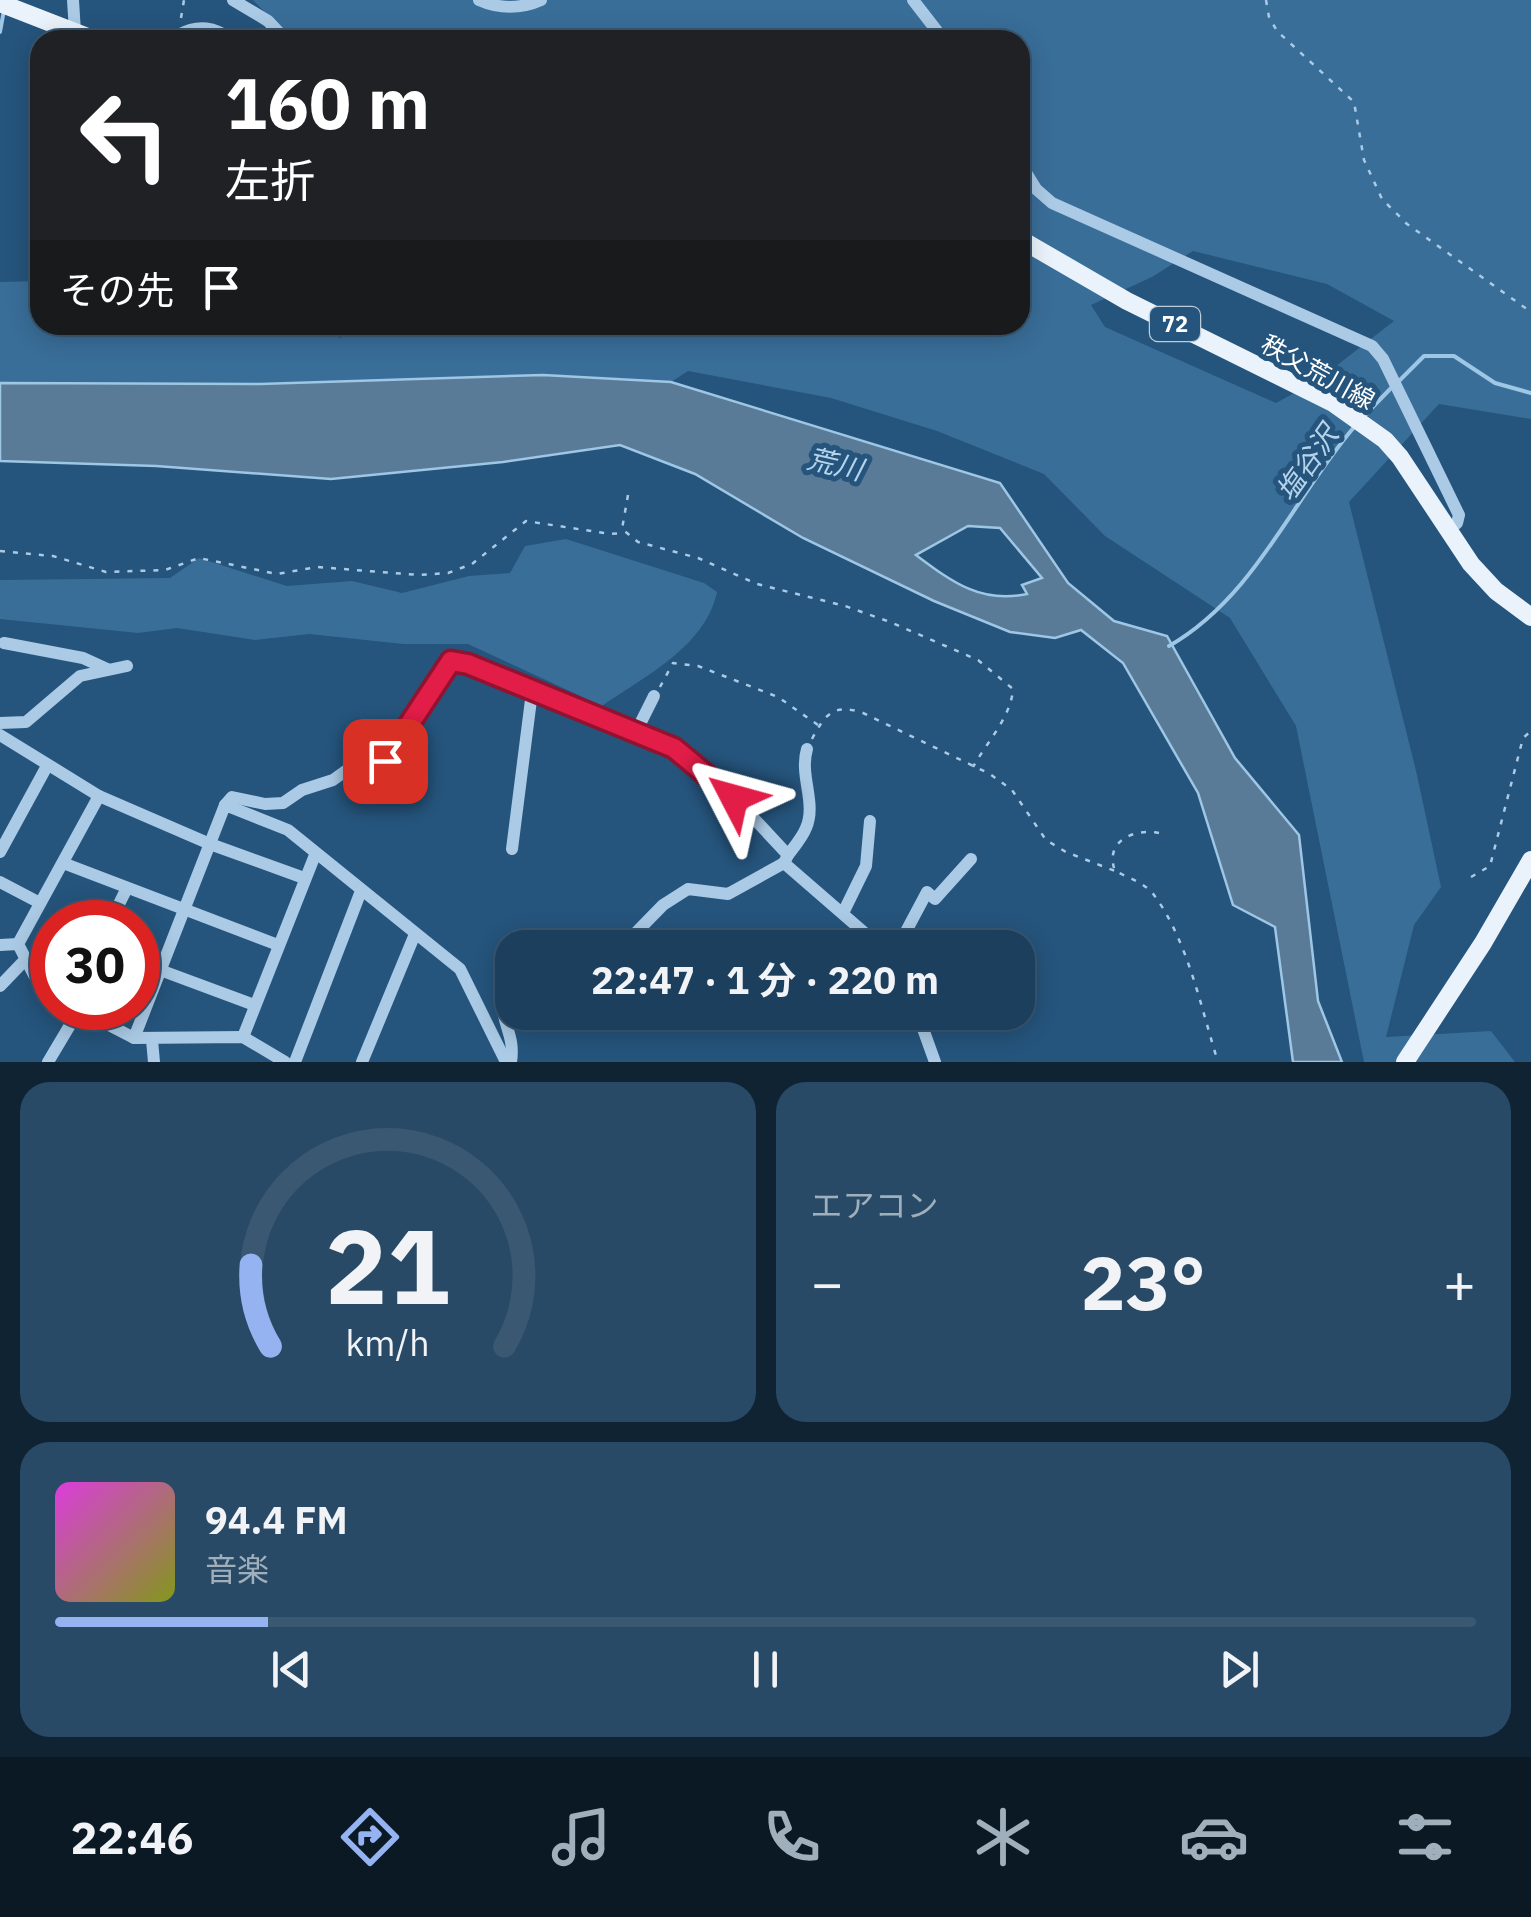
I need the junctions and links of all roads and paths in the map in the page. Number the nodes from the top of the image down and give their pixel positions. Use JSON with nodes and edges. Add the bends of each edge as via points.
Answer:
{"nodes":[{"id":1,"x":72,"y":0,"type":"edge"},
{"id":2,"x":184,"y":0,"type":"edge"},
{"id":3,"x":233,"y":0,"type":"edge"},
{"id":4,"x":480,"y":0,"type":"edge"},
{"id":5,"x":541,"y":0,"type":"edge"},
{"id":6,"x":912,"y":0,"type":"edge"},
{"id":7,"x":1266,"y":0,"type":"edge"},
{"id":8,"x":0,"y":3,"type":"edge"},
{"id":9,"x":70,"y":30,"type":"edge"},
{"id":10,"x":75,"y":30,"type":"edge"},
{"id":11,"x":178,"y":30,"type":"edge"},
{"id":12,"x":277,"y":30,"type":"edge"},
{"id":13,"x":936,"y":30,"type":"edge"},
{"id":14,"x":1030,"y":179,"type":"edge"},
{"id":15,"x":1030,"y":246,"type":"edge"},
{"id":16,"x":1531,"y":312,"type":"edge"},
{"id":17,"x":628,"y":495,"type":"dead end"},
{"id":18,"x":1447,"y":531,"type":"junction"},
{"id":19,"x":625,"y":533,"type":"junction"},
{"id":20,"x":0,"y":551,"type":"edge"},
{"id":21,"x":1531,"y":617,"type":"edge"},
{"id":22,"x":1,"y":642,"type":"edge"},
{"id":23,"x":126,"y":666,"type":"dead end"},
{"id":24,"x":107,"y":669,"type":"junction"},
{"id":25,"x":532,"y":692,"type":"junction"},
{"id":26,"x":654,"y":696,"type":"joint"},
{"id":27,"x":0,"y":723,"type":"edge"},
{"id":28,"x":819,"y":726,"type":"junction"},
{"id":29,"x":1531,"y":730,"type":"edge"},
{"id":30,"x":636,"y":732,"type":"junction"},
{"id":31,"x":0,"y":735,"type":"edge"},
{"id":32,"x":807,"y":749,"type":"joint"},
{"id":33,"x":47,"y":766,"type":"junction"},
{"id":34,"x":973,"y":767,"type":"junction"},
{"id":35,"x":100,"y":796,"type":"junction"},
{"id":36,"x":226,"y":805,"type":"junction"},
{"id":37,"x":870,"y":821,"type":"dead end"},
{"id":38,"x":1159,"y":833,"type":"dead end"},
{"id":39,"x":210,"y":844,"type":"junction"},
{"id":40,"x":512,"y":849,"type":"dead end"},
{"id":41,"x":0,"y":852,"type":"edge"},
{"id":42,"x":315,"y":855,"type":"junction"},
{"id":43,"x":786,"y":859,"type":"junction"},
{"id":44,"x":971,"y":859,"type":"dead end"},
{"id":45,"x":1531,"y":860,"type":"edge"},
{"id":46,"x":62,"y":863,"type":"junction"},
{"id":47,"x":1115,"y":872,"type":"junction"},
{"id":48,"x":1471,"y":877,"type":"dead end"},
{"id":49,"x":304,"y":878,"type":"junction"},
{"id":50,"x":0,"y":882,"type":"edge"},
{"id":51,"x":126,"y":888,"type":"junction"},
{"id":52,"x":361,"y":891,"type":"junction"},
{"id":53,"x":34,"y":900,"type":"edge"},
{"id":54,"x":42,"y":900,"type":"edge"},
{"id":55,"x":120,"y":900,"type":"edge"},
{"id":56,"x":183,"y":909,"type":"junction"},
{"id":57,"x":843,"y":913,"type":"junction"},
{"id":58,"x":30,"y":922,"type":"edge"},
{"id":59,"x":639,"y":930,"type":"edge"},
{"id":60,"x":862,"y":930,"type":"edge"},
{"id":61,"x":907,"y":930,"type":"edge"},
{"id":62,"x":414,"y":934,"type":"junction"},
{"id":63,"x":0,"y":944,"type":"edge"},
{"id":64,"x":18,"y":944,"type":"junction"},
{"id":65,"x":278,"y":946,"type":"junction"},
{"id":66,"x":24,"y":961,"type":"junction"},
{"id":67,"x":30,"y":969,"type":"edge"},
{"id":68,"x":160,"y":970,"type":"joint"},
{"id":69,"x":0,"y":986,"type":"edge"},
{"id":70,"x":254,"y":1005,"type":"junction"},
{"id":71,"x":66,"y":1030,"type":"edge"},
{"id":72,"x":119,"y":1030,"type":"edge"},
{"id":73,"x":137,"y":1030,"type":"edge"},
{"id":74,"x":507,"y":1030,"type":"edge"},
{"id":75,"x":924,"y":1030,"type":"edge"},
{"id":76,"x":243,"y":1037,"type":"junction"},
{"id":77,"x":134,"y":1038,"type":"junction"},
{"id":78,"x":152,"y":1040,"type":"junction"},
{"id":79,"x":498,"y":1044,"type":"junction"},
{"id":80,"x":48,"y":1062,"type":"edge"},
{"id":81,"x":154,"y":1062,"type":"edge"},
{"id":82,"x":285,"y":1062,"type":"edge"},
{"id":83,"x":295,"y":1062,"type":"edge"},
{"id":84,"x":362,"y":1062,"type":"edge"},
{"id":85,"x":490,"y":1062,"type":"edge"},
{"id":86,"x":508,"y":1062,"type":"edge"},
{"id":87,"x":935,"y":1062,"type":"edge"},
{"id":88,"x":1218,"y":1062,"type":"edge"},
{"id":89,"x":1405,"y":1062,"type":"edge"}],
"edges":[{"from":1,"to":10,"type":"street"},
{"from":2,"to":11,"type":"path"},
{"from":3,"to":12,"type":"street"},
{"from":4,"to":5,"type":"street","via":[[504,7]]},
{"from":6,"to":13,"type":"street"},
{"from":7,"to":16,"type":"path","via":[[1277,31],[1354,102],[1364,160],[1382,199]]},
{"from":8,"to":9,"type":"main road"},
{"from":14,"to":18,"type":"street","via":[[1052,202],[1372,346],[1459,515]]},
{"from":15,"to":18,"type":"main road","name":"秩父荒川線","number":"72","via":[[1333,403],[1386,440]]},
{"from":17,"to":19,"type":"path"},
{"from":18,"to":21,"type":"main road","name":"秩父荒川線","number":"72","via":[[1496,591]]},
{"from":19,"to":20,"type":"path","via":[[526,521],[472,564],[418,575],[317,567],[277,574],[199,558],[165,570],[106,572],[53,556]]},
{"from":19,"to":34,"type":"path","via":[[758,584],[846,606],[978,660],[1013,689],[1012,708]]},
{"from":22,"to":24,"type":"street"},
{"from":23,"to":24,"type":"street"},
{"from":24,"to":27,"type":"street","via":[[80,676],[26,722]]},
{"from":25,"to":30,"type":"street"},
{"from":25,"to":36,"type":"street","via":[[451,661],[385,761],[351,767],[283,803],[232,796]]},
{"from":25,"to":40,"type":"street"},
{"from":26,"to":28,"type":"path","via":[[680,662],[778,697]]},
{"from":26,"to":30,"type":"street"},
{"from":28,"to":32,"type":"path"},
{"from":28,"to":34,"type":"path","via":[[846,707]]},
{"from":29,"to":48,"type":"path","via":[[1522,738],[1490,866]]},
{"from":30,"to":43,"type":"street","via":[[674,748],[720,785]]},
{"from":31,"to":33,"type":"street"},
{"from":32,"to":43,"type":"street","via":[[807,827]]},
{"from":33,"to":35,"type":"street"},
{"from":33,"to":41,"type":"street"},
{"from":34,"to":47,"type":"path","via":[[1012,790],[1046,840]]},
{"from":35,"to":39,"type":"street"},
{"from":35,"to":46,"type":"street"},
{"from":36,"to":39,"type":"street"},
{"from":36,"to":42,"type":"street","via":[[288,830]]},
{"from":37,"to":57,"type":"street","via":[[866,866]]},
{"from":38,"to":47,"type":"path","via":[[1145,830],[1115,845]]},
{"from":39,"to":49,"type":"street"},
{"from":39,"to":56,"type":"street"},
{"from":42,"to":49,"type":"street"},
{"from":42,"to":52,"type":"street"},
{"from":43,"to":57,"type":"street"},
{"from":43,"to":59,"type":"street","via":[[728,894],[688,889]]},
{"from":44,"to":61,"type":"street","via":[[935,899],[927,892]]},
{"from":45,"to":89,"type":"main road"},
{"from":46,"to":51,"type":"street"},
{"from":46,"to":54,"type":"street"},
{"from":47,"to":88,"type":"path","via":[[1154,895],[1187,956]]},
{"from":49,"to":65,"type":"street"},
{"from":50,"to":53,"type":"street"},
{"from":51,"to":55,"type":"street"},
{"from":51,"to":56,"type":"street"},
{"from":52,"to":62,"type":"street"},
{"from":52,"to":83,"type":"street"},
{"from":56,"to":65,"type":"street"},
{"from":56,"to":68,"type":"street"},
{"from":57,"to":60,"type":"street"},
{"from":58,"to":64,"type":"street"},
{"from":62,"to":79,"type":"street","via":[[460,969]]},
{"from":62,"to":84,"type":"street"},
{"from":63,"to":64,"type":"street"},
{"from":64,"to":66,"type":"street"},
{"from":65,"to":70,"type":"street"},
{"from":66,"to":67,"type":"street"},
{"from":66,"to":69,"type":"street"},
{"from":68,"to":70,"type":"street"},
{"from":70,"to":76,"type":"street"},
{"from":71,"to":80,"type":"street"},
{"from":72,"to":77,"type":"street"},
{"from":73,"to":77,"type":"street"},
{"from":74,"to":86,"type":"street","via":[[514,1044]]},
{"from":75,"to":87,"type":"street"},
{"from":76,"to":78,"type":"street"},
{"from":76,"to":82,"type":"street"},
{"from":77,"to":78,"type":"street"},
{"from":78,"to":81,"type":"street"},
{"from":79,"to":85,"type":"street"},
{"from":79,"to":86,"type":"street"}]}
